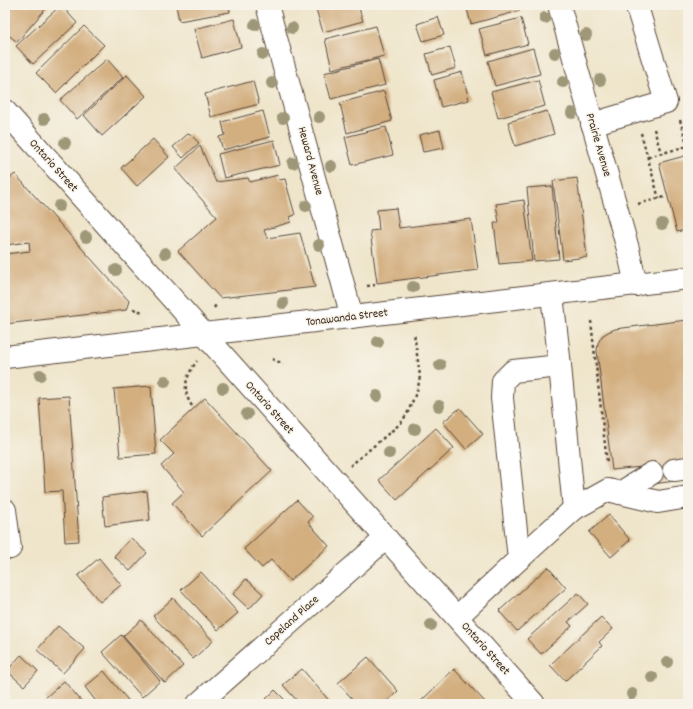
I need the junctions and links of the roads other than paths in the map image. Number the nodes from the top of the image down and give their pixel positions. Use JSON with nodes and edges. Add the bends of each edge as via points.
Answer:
{"nodes":[{"id":1,"x":267,"y":5,"type":"edge"},
{"id":2,"x":559,"y":5,"type":"edge"},
{"id":3,"x":637,"y":7,"type":"dead end"},
{"id":4,"x":5,"y":111,"type":"edge"},
{"id":5,"x":592,"y":124,"type":"junction"},
{"id":6,"x":688,"y":278,"type":"edge"},
{"id":7,"x":636,"y":285,"type":"junction"},
{"id":8,"x":552,"y":295,"type":"junction"},
{"id":9,"x":352,"y":317,"type":"junction"},
{"id":10,"x":204,"y":334,"type":"junction"},
{"id":11,"x":5,"y":357,"type":"edge"},
{"id":12,"x":560,"y":366,"type":"junction"},
{"id":13,"x":652,"y":473,"type":"dead end"},
{"id":14,"x":620,"y":493,"type":"junction"},
{"id":15,"x":688,"y":497,"type":"edge"},
{"id":16,"x":574,"y":509,"type":"junction"},
{"id":17,"x":5,"y":510,"type":"edge"},
{"id":18,"x":386,"y":538,"type":"junction"},
{"id":19,"x":10,"y":548,"type":"dead end"},
{"id":20,"x":519,"y":559,"type":"junction"},
{"id":21,"x":456,"y":617,"type":"junction"},
{"id":22,"x":198,"y":704,"type":"edge"},
{"id":23,"x":534,"y":704,"type":"edge"}],
"edges":[{"from":1,"to":9,"type":"street","name":"Heward Avenue"},
{"from":2,"to":5,"type":"street","name":"Prairie Avenue"},
{"from":3,"to":5,"type":"street","via":[[666,102]]},
{"from":4,"to":10,"type":"street","name":"Ontario Street"},
{"from":5,"to":7,"type":"street","name":"Prairie Avenue"},
{"from":6,"to":7,"type":"street","name":"Tonawanda Street"},
{"from":7,"to":8,"type":"street","name":"Tonawanda Street"},
{"from":8,"to":9,"type":"street","name":"Tonawanda Street"},
{"from":8,"to":12,"type":"street"},
{"from":9,"to":10,"type":"street","name":"Tonawanda Street"},
{"from":10,"to":11,"type":"street","name":"Tonawanda Street"},
{"from":10,"to":18,"type":"street","name":"Ontario Street"},
{"from":12,"to":16,"type":"street"},
{"from":12,"to":20,"type":"street","via":[[513,371],[503,381],[502,398]]},
{"from":13,"to":14,"type":"street"},
{"from":14,"to":15,"type":"street","via":[[658,502]]},
{"from":14,"to":16,"type":"street","via":[[608,490]]},
{"from":16,"to":20,"type":"street"},
{"from":17,"to":19,"type":"street"},
{"from":18,"to":21,"type":"street","name":"Ontario Street"},
{"from":18,"to":22,"type":"street","name":"Copeland Place"},
{"from":20,"to":21,"type":"street"},
{"from":21,"to":23,"type":"street","name":"Ontario Street"}]}
